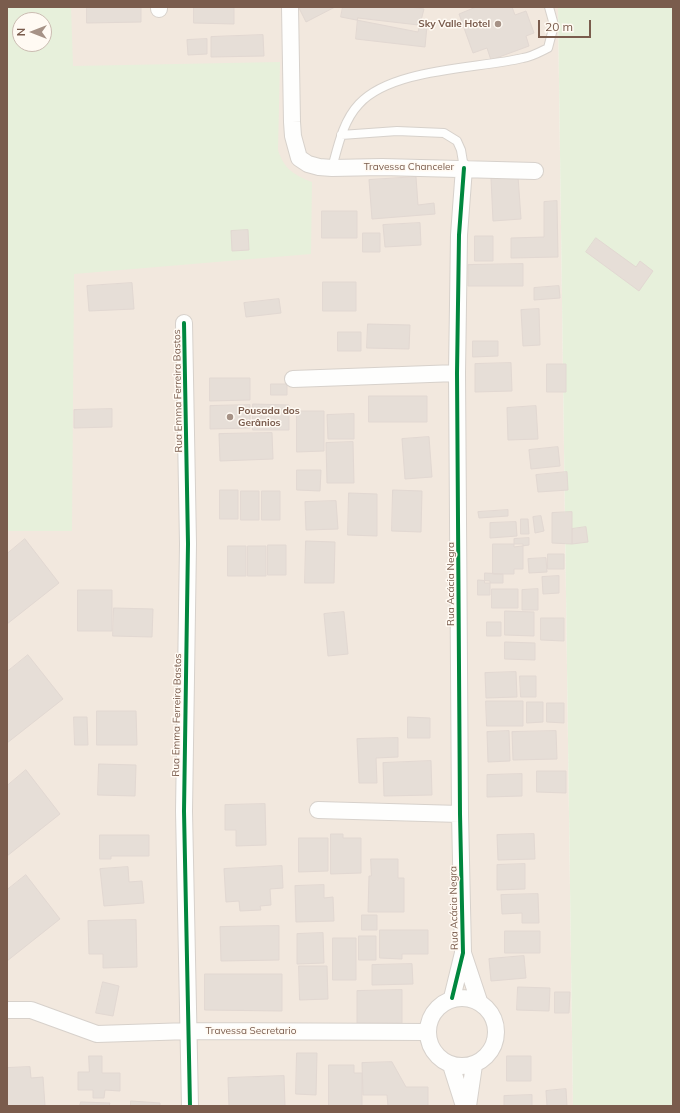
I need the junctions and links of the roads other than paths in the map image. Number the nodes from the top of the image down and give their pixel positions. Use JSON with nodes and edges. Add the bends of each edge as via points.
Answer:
{"nodes":[{"id":1,"x":290,"y":7,"type":"edge"},
{"id":2,"x":549,"y":7,"type":"edge"},
{"id":3,"x":341,"y":135,"type":"junction"},
{"id":4,"x":332,"y":168,"type":"junction"},
{"id":5,"x":464,"y":168,"type":"junction"},
{"id":6,"x":535,"y":171,"type":"dead end"},
{"id":7,"x":184,"y":323,"type":"dead end"},
{"id":8,"x":457,"y":373,"type":"junction"},
{"id":9,"x":293,"y":379,"type":"dead end"},
{"id":10,"x":318,"y":810,"type":"dead end"},
{"id":11,"x":460,"y":814,"type":"junction"},
{"id":12,"x":463,"y":953,"type":"junction"},
{"id":13,"x":452,"y":998,"type":"junction"},
{"id":14,"x":479,"y":1001,"type":"junction"},
{"id":15,"x":7,"y":1010,"type":"edge"},
{"id":16,"x":190,"y":1031,"type":"junction"},
{"id":17,"x":427,"y":1032,"type":"junction"},
{"id":18,"x":451,"y":1065,"type":"junction"},
{"id":19,"x":474,"y":1065,"type":"junction"},
{"id":20,"x":190,"y":1106,"type":"edge"},
{"id":21,"x":464,"y":1106,"type":"edge"},
{"id":22,"x":468,"y":1106,"type":"edge"}],
"edges":[{"from":1,"to":4,"type":"street","name":"Travessa Chanceler","via":[[292,122],[295,145],[299,158],[308,164]]},
{"from":2,"to":3,"type":"lane","via":[[554,25],[548,48],[524,58],[399,80],[371,93],[358,104]]},
{"from":3,"to":4,"type":"lane"},
{"from":3,"to":5,"type":"lane","via":[[397,131],[444,133],[457,141]]},
{"from":4,"to":5,"type":"street","name":"Travessa Chanceler"},
{"from":5,"to":6,"type":"street","name":"Travessa Chanceler"},
{"from":5,"to":8,"type":"street","name":"Rua Acácia Negra","via":[[459,235]]},
{"from":7,"to":16,"type":"street","name":"Rua Emma Ferreira Bastos","via":[[188,544],[184,811]]},
{"from":8,"to":9,"type":"street"},
{"from":8,"to":11,"type":"street","name":"Rua Acácia Negra"},
{"from":10,"to":11,"type":"street"},
{"from":11,"to":12,"type":"street","name":"Rua Acácia Negra"},
{"from":12,"to":13,"type":"street","name":"Rua Acácia Negra"},
{"from":12,"to":14,"type":"street","name":"Rua Acácia Negra"},
{"from":13,"to":14,"type":"street","via":[[466,997]]},
{"from":13,"to":17,"type":"street","via":[[434,1011]]},
{"from":14,"to":19,"type":"street","via":[[493,1015],[497,1035],[490,1054]]},
{"from":15,"to":16,"type":"street","name":"Travessa Secretario","via":[[31,1010],[97,1034]]},
{"from":16,"to":17,"type":"street","name":"Travessa Secretario"},
{"from":16,"to":20,"type":"street","name":"Rua Emma Ferreira Bastos"},
{"from":17,"to":18,"type":"street","via":[[430,1046],[438,1058]]},
{"from":18,"to":19,"type":"street"},
{"from":18,"to":21,"type":"street"},
{"from":19,"to":22,"type":"street"}]}
